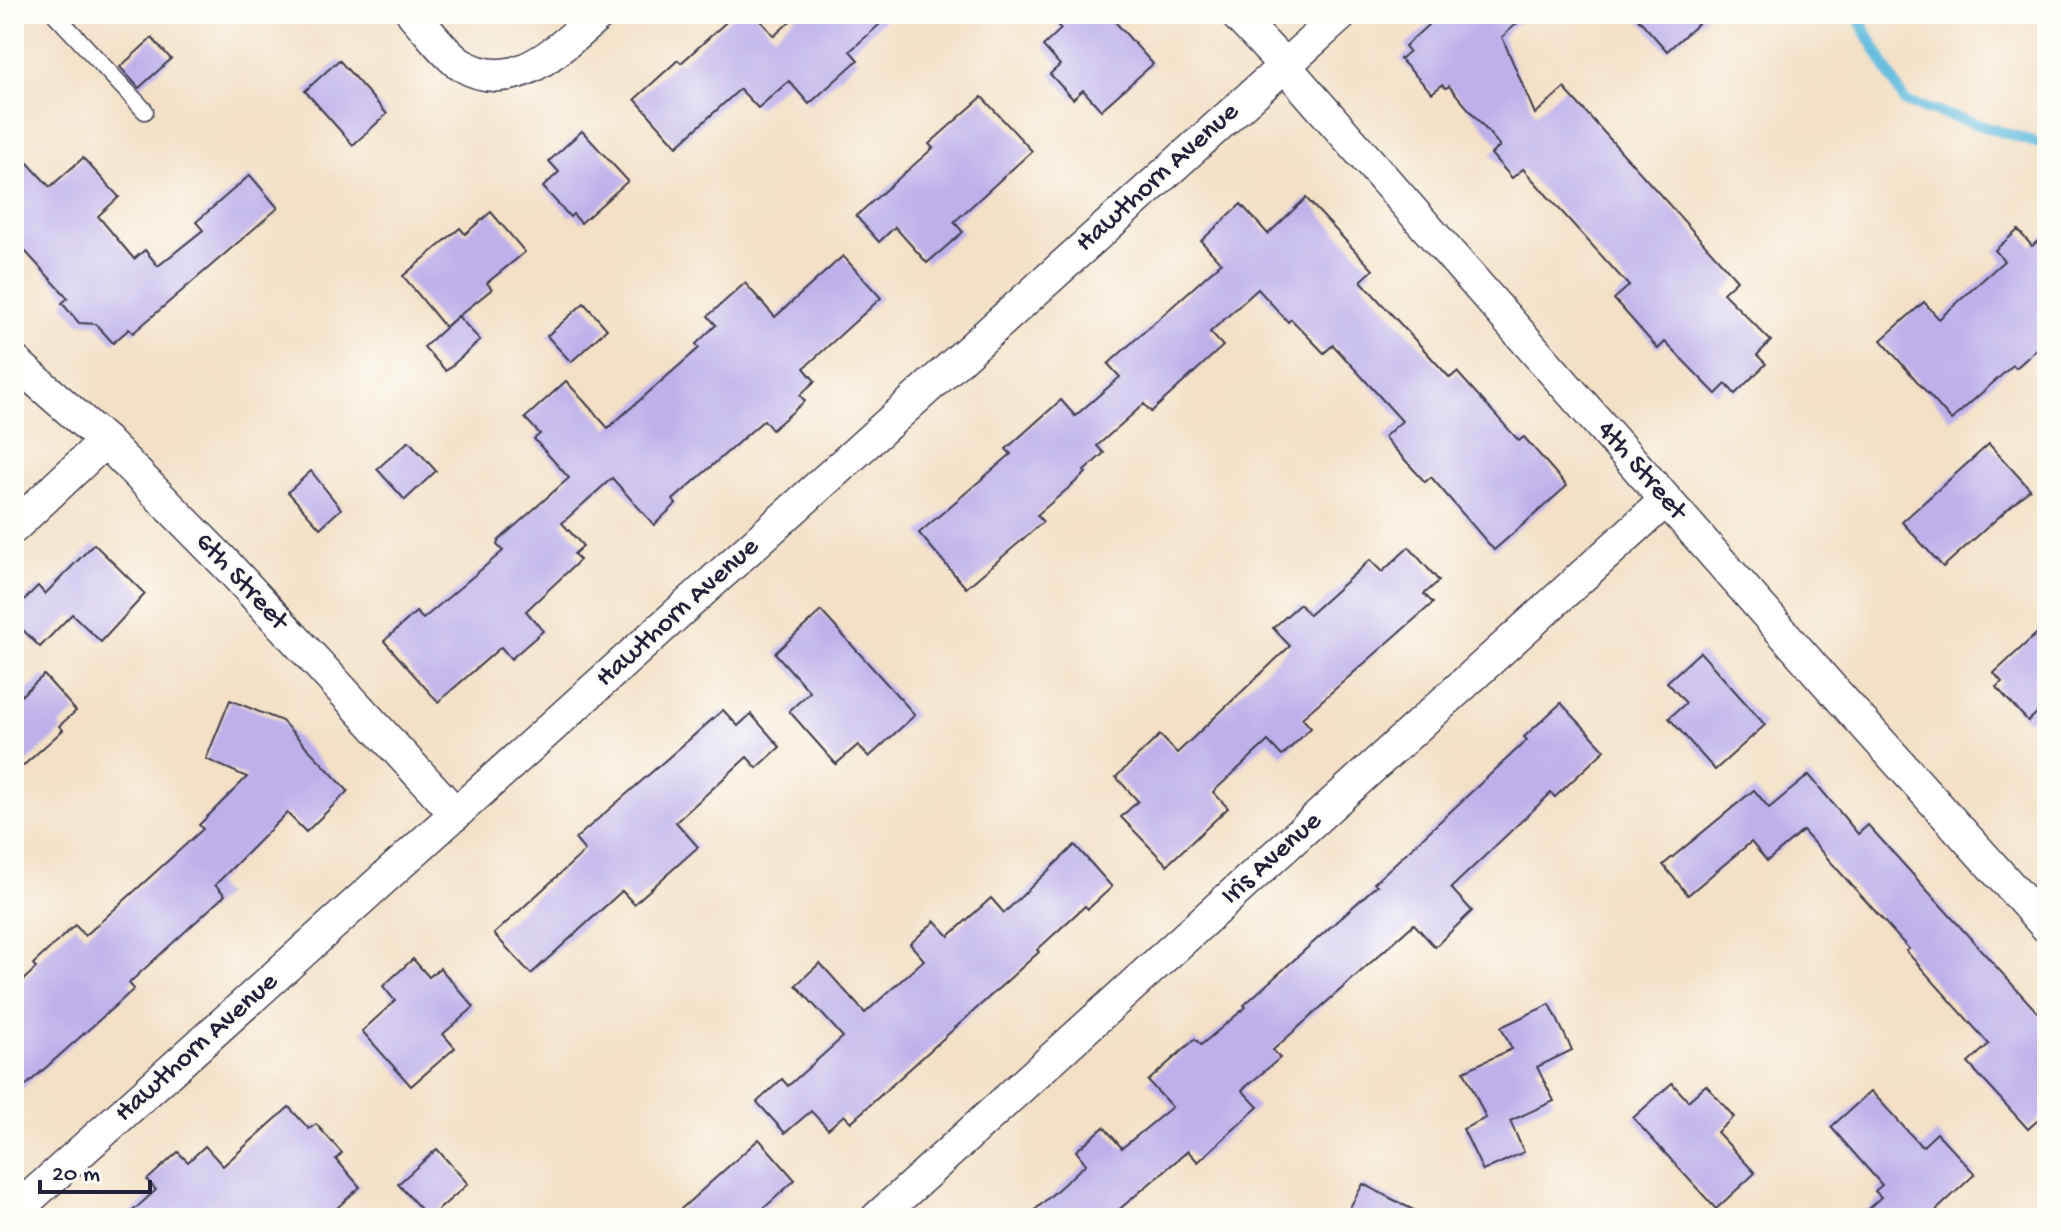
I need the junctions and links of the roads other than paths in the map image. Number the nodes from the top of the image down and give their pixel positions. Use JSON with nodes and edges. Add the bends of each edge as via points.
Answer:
{"nodes":[{"id":1,"x":55,"y":14,"type":"edge"},
{"id":2,"x":413,"y":14,"type":"edge"},
{"id":3,"x":600,"y":14,"type":"edge"},
{"id":4,"x":1236,"y":14,"type":"edge"},
{"id":5,"x":1342,"y":14,"type":"edge"},
{"id":6,"x":1284,"y":65,"type":"junction"},
{"id":7,"x":145,"y":111,"type":"dead end"},
{"id":8,"x":14,"y":361,"type":"edge"},
{"id":9,"x":105,"y":441,"type":"junction"},
{"id":10,"x":1666,"y":500,"type":"junction"},
{"id":11,"x":14,"y":527,"type":"edge"},
{"id":12,"x":456,"y":814,"type":"junction"},
{"id":13,"x":2047,"y":927,"type":"edge"},
{"id":14,"x":14,"y":1212,"type":"edge"},
{"id":15,"x":877,"y":1218,"type":"edge"}],
"edges":[{"from":1,"to":7,"type":"lane"},
{"from":2,"to":3,"type":"street","via":[[459,63],[506,75],[535,67]]},
{"from":4,"to":6,"type":"street","name":"4th Street"},
{"from":5,"to":6,"type":"street","name":"Hawthorn Avenue"},
{"from":6,"to":10,"type":"street","name":"4th Street"},
{"from":6,"to":12,"type":"street","name":"Hawthorn Avenue"},
{"from":8,"to":9,"type":"street","name":"6th Street"},
{"from":9,"to":11,"type":"street"},
{"from":9,"to":12,"type":"street","name":"6th Street"},
{"from":10,"to":13,"type":"street","name":"4th Street"},
{"from":10,"to":15,"type":"street","name":"Iris Avenue"},
{"from":12,"to":14,"type":"street","name":"Hawthorn Avenue"}]}
